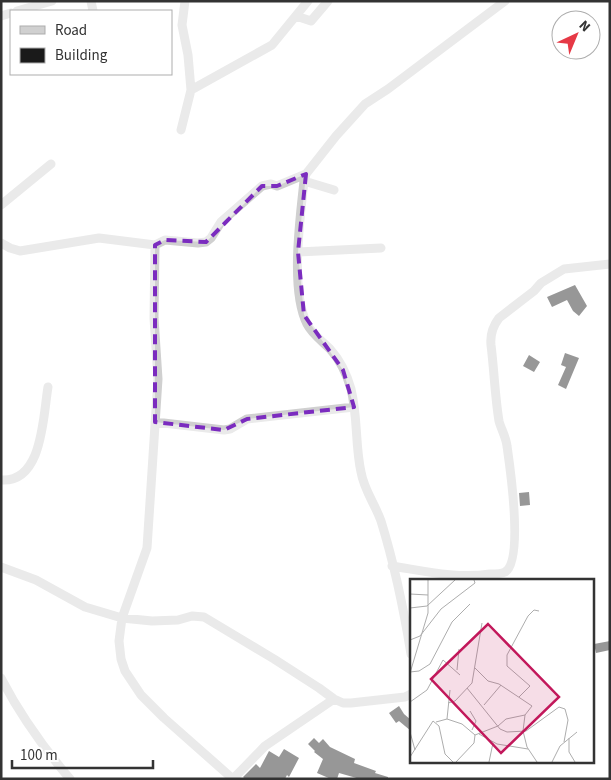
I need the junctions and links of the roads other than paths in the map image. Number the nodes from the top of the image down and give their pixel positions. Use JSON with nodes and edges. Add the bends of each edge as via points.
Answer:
{"nodes":[{"id":1,"x":52,"y":1,"type":"edge"},
{"id":2,"x":186,"y":1,"type":"edge"},
{"id":3,"x":308,"y":1,"type":"edge"},
{"id":4,"x":328,"y":1,"type":"edge"},
{"id":5,"x":505,"y":1,"type":"edge"},
{"id":6,"x":20,"y":10,"type":"edge"},
{"id":7,"x":296,"y":16,"type":"junction"},
{"id":8,"x":191,"y":90,"type":"junction"},
{"id":9,"x":181,"y":130,"type":"dead end"},
{"id":10,"x":51,"y":164,"type":"dead end"},
{"id":11,"x":305,"y":177,"type":"junction"},
{"id":12,"x":334,"y":190,"type":"dead end"},
{"id":13,"x":1,"y":205,"type":"edge"},
{"id":14,"x":1,"y":244,"type":"edge"},
{"id":15,"x":155,"y":245,"type":"junction"},
{"id":16,"x":381,"y":248,"type":"dead end"},
{"id":17,"x":298,"y":252,"type":"junction"},
{"id":18,"x":610,"y":264,"type":"edge"},
{"id":19,"x":48,"y":387,"type":"dead end"},
{"id":20,"x":354,"y":407,"type":"junction"},
{"id":21,"x":156,"y":422,"type":"junction"},
{"id":22,"x":1,"y":480,"type":"edge"},
{"id":23,"x":1,"y":566,"type":"edge"},
{"id":24,"x":392,"y":566,"type":"junction"},
{"id":25,"x":122,"y":618,"type":"junction"},
{"id":26,"x":410,"y":648,"type":"edge"},
{"id":27,"x":3,"y":684,"type":"edge"},
{"id":28,"x":410,"y":694,"type":"edge"},
{"id":29,"x":334,"y":699,"type":"junction"},
{"id":30,"x":70,"y":779,"type":"edge"},
{"id":31,"x":233,"y":779,"type":"edge"}],
"edges":[{"from":1,"to":6,"type":"street"},
{"from":2,"to":8,"type":"street","via":[[182,25]]},
{"from":3,"to":7,"type":"street"},
{"from":4,"to":7,"type":"street","via":[[311,21]]},
{"from":5,"to":11,"type":"street","via":[[365,104]]},
{"from":7,"to":8,"type":"street","via":[[272,45]]},
{"from":8,"to":9,"type":"street"},
{"from":10,"to":13,"type":"street"},
{"from":11,"to":12,"type":"street"},
{"from":11,"to":15,"type":"street","via":[[277,186],[262,186],[221,222],[206,242],[165,240]]},
{"from":11,"to":17,"type":"street"},
{"from":14,"to":15,"type":"street","via":[[20,251],[99,238]]},
{"from":15,"to":21,"type":"street"},
{"from":16,"to":17,"type":"street"},
{"from":17,"to":20,"type":"street","via":[[304,316],[344,370]]},
{"from":18,"to":24,"type":"street","via":[[564,269],[541,283],[495,324],[491,337],[492,353],[516,528],[514,554],[507,570],[488,575],[460,576]]},
{"from":19,"to":22,"type":"street","via":[[34,459],[22,476]]},
{"from":20,"to":21,"type":"street","via":[[247,419],[224,430]]},
{"from":20,"to":24,"type":"street","via":[[361,471],[379,516]]},
{"from":21,"to":25,"type":"street","via":[[146,548]]},
{"from":23,"to":25,"type":"street","via":[[36,580],[85,607]]},
{"from":24,"to":26,"type":"street"},
{"from":25,"to":29,"type":"street","via":[[152,621],[204,617]]},
{"from":25,"to":31,"type":"street","via":[[121,659],[141,695]]},
{"from":27,"to":30,"type":"street","via":[[43,747]]},
{"from":28,"to":29,"type":"street","via":[[351,703]]},
{"from":29,"to":31,"type":"street","via":[[265,746]]}]}
